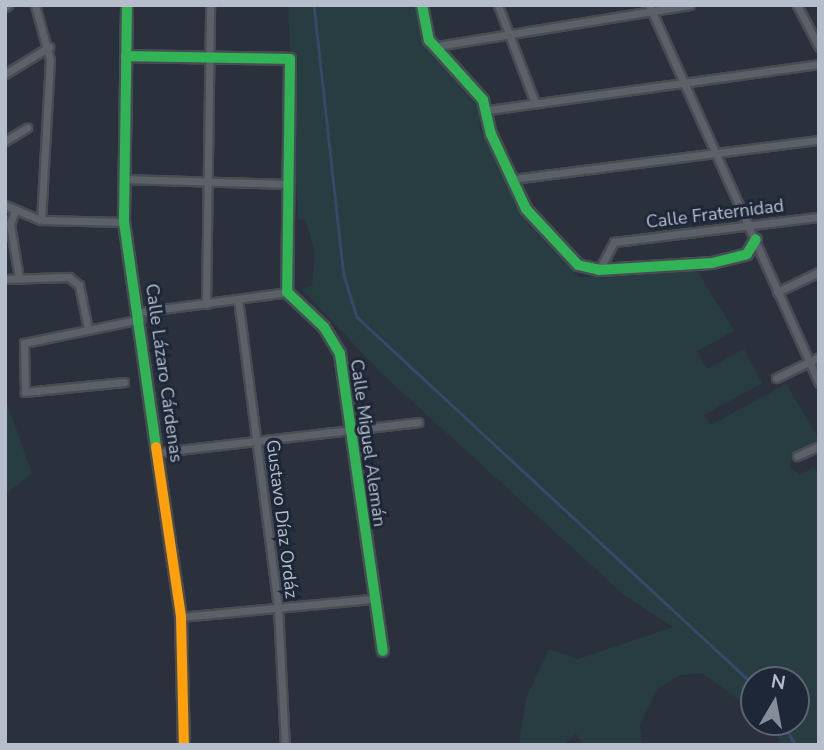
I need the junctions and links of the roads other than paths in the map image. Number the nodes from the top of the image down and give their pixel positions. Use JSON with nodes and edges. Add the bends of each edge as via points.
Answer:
{"nodes":[{"id":1,"x":34,"y":5,"type":"edge"},
{"id":2,"x":127,"y":5,"type":"edge"},
{"id":3,"x":210,"y":5,"type":"edge"},
{"id":4,"x":422,"y":5,"type":"edge"},
{"id":5,"x":498,"y":5,"type":"edge"},
{"id":6,"x":690,"y":5,"type":"edge"},
{"id":7,"x":797,"y":5,"type":"edge"},
{"id":8,"x":650,"y":8,"type":"edge"},
{"id":9,"x":511,"y":33,"type":"junction"},
{"id":10,"x":437,"y":46,"type":"junction"},
{"id":11,"x":49,"y":47,"type":"junction"},
{"id":12,"x":819,"y":47,"type":"edge"},
{"id":13,"x":127,"y":56,"type":"junction"},
{"id":14,"x":209,"y":58,"type":"junction"},
{"id":15,"x":819,"y":64,"type":"edge"},
{"id":16,"x":5,"y":74,"type":"edge"},
{"id":17,"x":688,"y":83,"type":"junction"},
{"id":18,"x":535,"y":103,"type":"junction"},
{"id":19,"x":488,"y":110,"type":"junction"},
{"id":20,"x":27,"y":128,"type":"dead end"},
{"id":21,"x":819,"y":140,"type":"edge"},
{"id":22,"x":5,"y":141,"type":"edge"},
{"id":23,"x":718,"y":150,"type":"junction"},
{"id":24,"x":123,"y":179,"type":"junction"},
{"id":25,"x":513,"y":179,"type":"junction"},
{"id":26,"x":208,"y":182,"type":"junction"},
{"id":27,"x":288,"y":184,"type":"junction"},
{"id":28,"x":5,"y":205,"type":"edge"},
{"id":29,"x":15,"y":211,"type":"junction"},
{"id":30,"x":819,"y":217,"type":"edge"},
{"id":31,"x":41,"y":220,"type":"junction"},
{"id":32,"x":124,"y":222,"type":"junction"},
{"id":33,"x":752,"y":225,"type":"junction"},
{"id":34,"x":756,"y":239,"type":"junction"},
{"id":35,"x":598,"y":270,"type":"junction"},
{"id":36,"x":819,"y":272,"type":"edge"},
{"id":37,"x":19,"y":278,"type":"junction"},
{"id":38,"x":5,"y":279,"type":"edge"},
{"id":39,"x":287,"y":292,"type":"junction"},
{"id":40,"x":776,"y":292,"type":"junction"},
{"id":41,"x":238,"y":299,"type":"junction"},
{"id":42,"x":206,"y":304,"type":"junction"},
{"id":43,"x":141,"y":316,"type":"junction"},
{"id":44,"x":89,"y":329,"type":"junction"},
{"id":45,"x":819,"y":357,"type":"edge"},
{"id":46,"x":808,"y":362,"type":"junction"},
{"id":47,"x":776,"y":378,"type":"dead end"},
{"id":48,"x":124,"y":382,"type":"dead end"},
{"id":49,"x":819,"y":383,"type":"edge"},
{"id":50,"x":418,"y":422,"type":"dead end"},
{"id":51,"x":351,"y":430,"type":"junction"},
{"id":52,"x":256,"y":441,"type":"junction"},
{"id":53,"x":819,"y":446,"type":"edge"},
{"id":54,"x":160,"y":452,"type":"junction"},
{"id":55,"x":797,"y":456,"type":"dead end"},
{"id":56,"x":373,"y":599,"type":"junction"},
{"id":57,"x":278,"y":608,"type":"junction"},
{"id":58,"x":181,"y":617,"type":"junction"},
{"id":59,"x":383,"y":651,"type":"dead end"},
{"id":60,"x":184,"y":745,"type":"edge"},
{"id":61,"x":285,"y":745,"type":"edge"}],
"edges":[{"from":1,"to":11,"type":"street"},
{"from":2,"to":13,"type":"street","name":"Calle Lázaro Cárdenas"},
{"from":3,"to":14,"type":"street"},
{"from":4,"to":10,"type":"street","via":[[429,40]]},
{"from":5,"to":9,"type":"street"},
{"from":6,"to":8,"type":"street"},
{"from":7,"to":12,"type":"street"},
{"from":8,"to":9,"type":"street"},
{"from":8,"to":17,"type":"street"},
{"from":9,"to":10,"type":"street"},
{"from":9,"to":18,"type":"street"},
{"from":10,"to":19,"type":"street","via":[[469,77]]},
{"from":11,"to":16,"type":"street"},
{"from":11,"to":31,"type":"street"},
{"from":13,"to":14,"type":"street"},
{"from":13,"to":24,"type":"street","name":"Calle Lázaro Cárdenas"},
{"from":14,"to":26,"type":"street"},
{"from":14,"to":27,"type":"street","via":[[290,59]]},
{"from":15,"to":17,"type":"street"},
{"from":17,"to":18,"type":"street"},
{"from":17,"to":23,"type":"street"},
{"from":18,"to":19,"type":"street"},
{"from":19,"to":25,"type":"street","via":[[491,134]]},
{"from":20,"to":22,"type":"street"},
{"from":21,"to":23,"type":"street"},
{"from":23,"to":25,"type":"street"},
{"from":23,"to":33,"type":"street"},
{"from":24,"to":26,"type":"street"},
{"from":24,"to":32,"type":"street","name":"Calle Lázaro Cárdenas"},
{"from":25,"to":35,"type":"street","via":[[532,218],[583,268]]},
{"from":26,"to":27,"type":"street"},
{"from":26,"to":42,"type":"street"},
{"from":27,"to":39,"type":"street"},
{"from":28,"to":29,"type":"street"},
{"from":29,"to":31,"type":"street"},
{"from":29,"to":37,"type":"street","via":[[10,224]]},
{"from":30,"to":33,"type":"street","name":"Calle Fraternidad"},
{"from":31,"to":32,"type":"street"},
{"from":32,"to":43,"type":"street","name":"Calle Lázaro Cárdenas"},
{"from":33,"to":34,"type":"street"},
{"from":33,"to":35,"type":"street","name":"Calle Fraternidad","via":[[614,242]]},
{"from":34,"to":35,"type":"street","via":[[747,254],[712,263]]},
{"from":34,"to":40,"type":"street"},
{"from":36,"to":40,"type":"street"},
{"from":37,"to":38,"type":"street"},
{"from":37,"to":44,"type":"street","via":[[63,275],[79,285]]},
{"from":39,"to":41,"type":"street"},
{"from":39,"to":51,"type":"street","name":"Calle Miguel Alemán","via":[[335,342]]},
{"from":40,"to":46,"type":"street"},
{"from":41,"to":42,"type":"street"},
{"from":41,"to":52,"type":"street","name":"Gustavo Díaz Ordáz"},
{"from":42,"to":43,"type":"street"},
{"from":43,"to":44,"type":"street"},
{"from":43,"to":54,"type":"street","name":"Calle Lázaro Cárdenas"},
{"from":44,"to":48,"type":"street","via":[[24,344],[25,392]]},
{"from":45,"to":46,"type":"street"},
{"from":46,"to":47,"type":"street"},
{"from":46,"to":49,"type":"street"},
{"from":50,"to":51,"type":"street"},
{"from":51,"to":52,"type":"street"},
{"from":51,"to":56,"type":"street","name":"Calle Miguel Alemán"},
{"from":52,"to":54,"type":"street"},
{"from":52,"to":57,"type":"street","name":"Gustavo Díaz Ordáz"},
{"from":53,"to":55,"type":"street"},
{"from":54,"to":58,"type":"street","name":"Calle Lázaro Cárdenas"},
{"from":56,"to":57,"type":"street"},
{"from":56,"to":59,"type":"street","name":"Calle Miguel Alemán"},
{"from":57,"to":58,"type":"street"},
{"from":57,"to":61,"type":"street","name":"Gustavo Díaz Ordáz"},
{"from":58,"to":60,"type":"street","name":"Calle Lázaro Cárdenas"}]}
